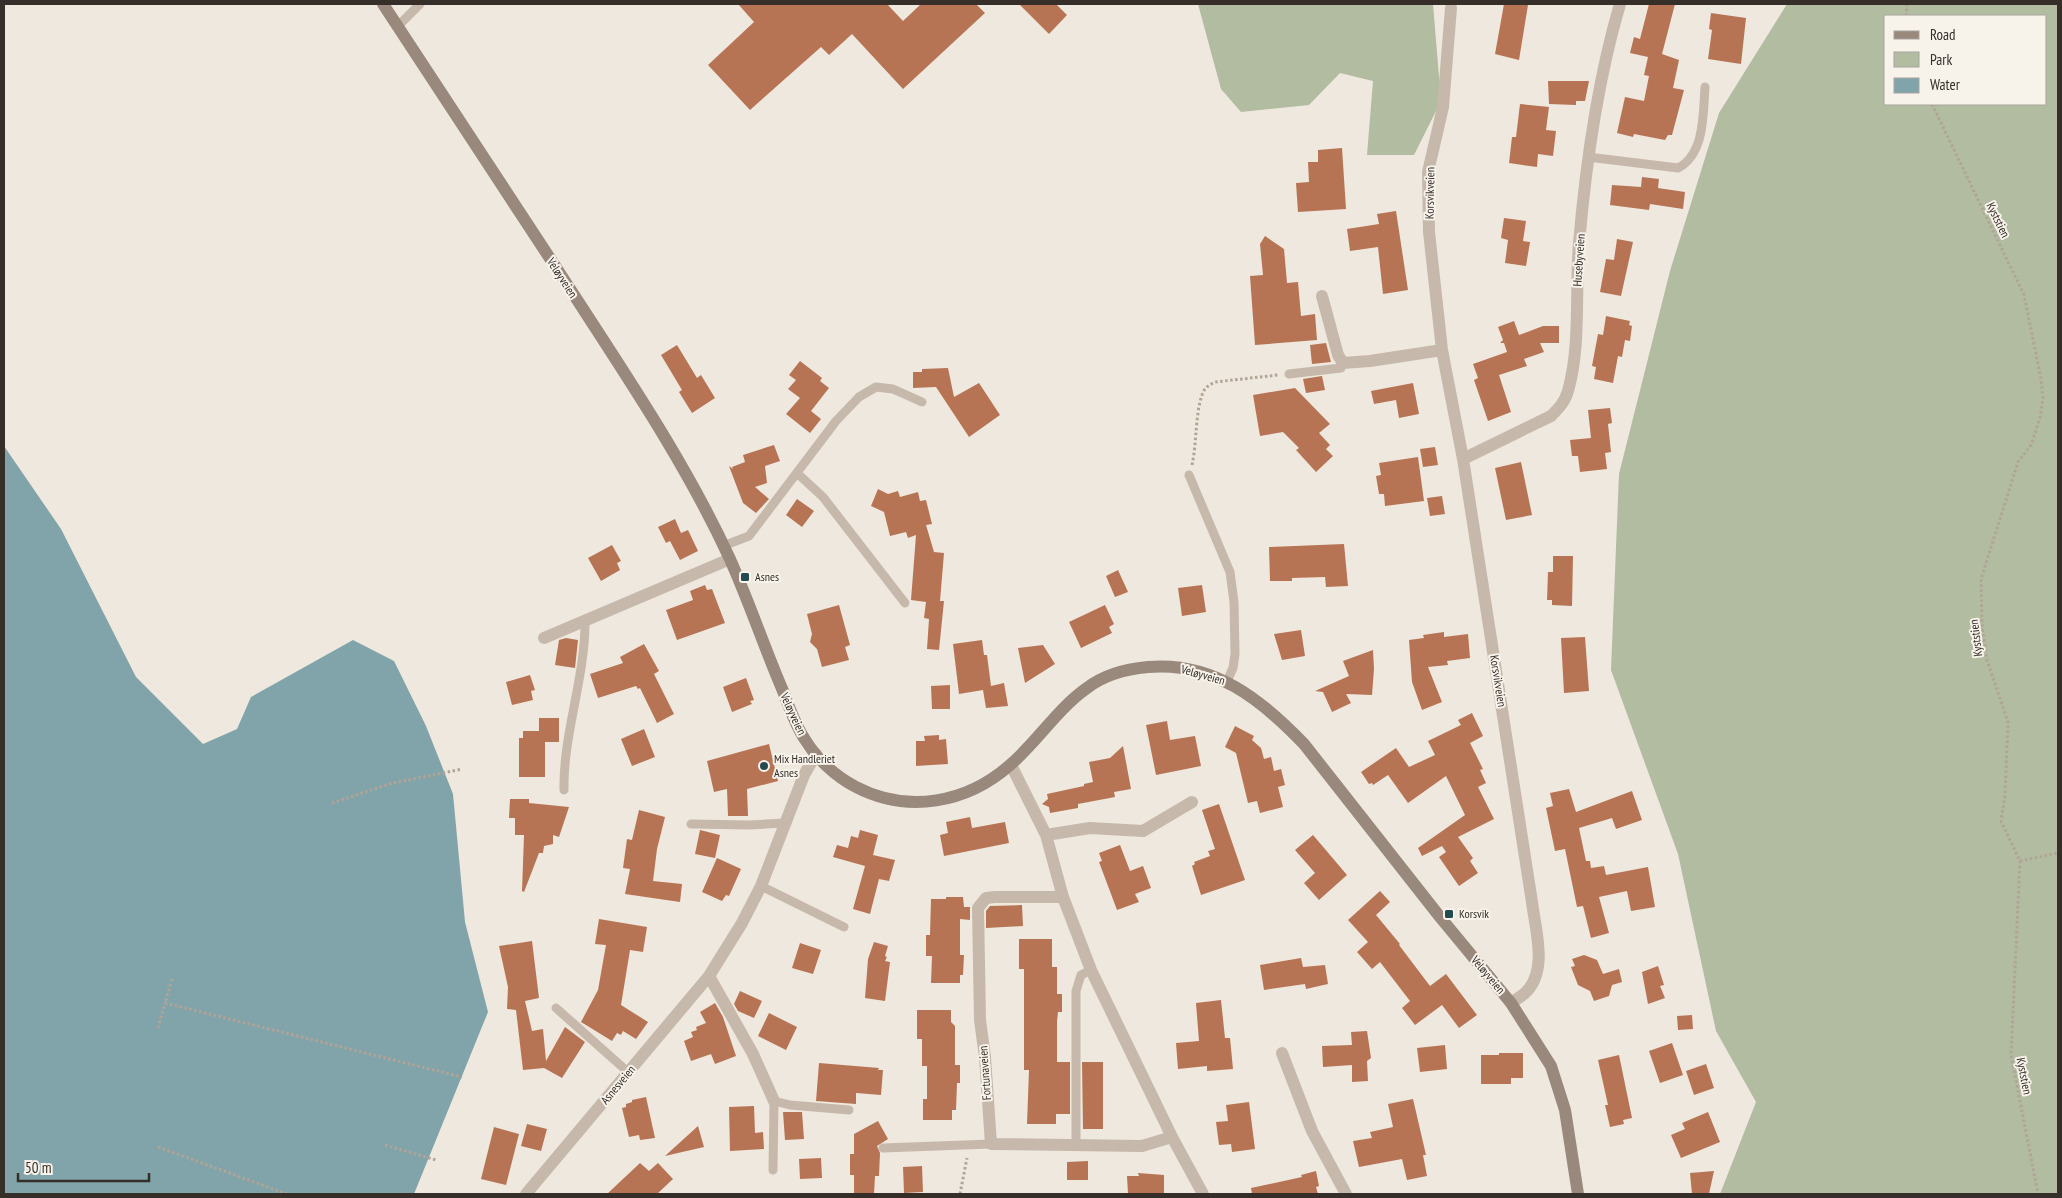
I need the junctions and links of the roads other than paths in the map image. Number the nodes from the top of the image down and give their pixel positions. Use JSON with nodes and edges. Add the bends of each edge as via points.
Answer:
{"nodes":[{"id":1,"x":383,"y":4,"type":"edge"},
{"id":2,"x":420,"y":4,"type":"edge"},
{"id":3,"x":1620,"y":4,"type":"edge"},
{"id":4,"x":1451,"y":8,"type":"dead end"},
{"id":5,"x":398,"y":26,"type":"junction"},
{"id":6,"x":1705,"y":86,"type":"dead end"},
{"id":7,"x":1588,"y":157,"type":"junction"},
{"id":8,"x":1322,"y":296,"type":"dead end"},
{"id":9,"x":1442,"y":350,"type":"junction"},
{"id":10,"x":1343,"y":363,"type":"junction"},
{"id":11,"x":1289,"y":374,"type":"road end"},
{"id":12,"x":922,"y":402,"type":"dead end"},
{"id":13,"x":1463,"y":459,"type":"junction"},
{"id":14,"x":798,"y":474,"type":"junction"},
{"id":15,"x":1190,"y":475,"type":"road end"},
{"id":16,"x":723,"y":546,"type":"junction"},
{"id":17,"x":730,"y":559,"type":"junction"},
{"id":18,"x":905,"y":603,"type":"dead end"},
{"id":19,"x":585,"y":622,"type":"junction"},
{"id":20,"x":544,"y":638,"type":"dead end"},
{"id":21,"x":1227,"y":681,"type":"junction"},
{"id":22,"x":816,"y":754,"type":"junction"},
{"id":23,"x":1011,"y":765,"type":"junction"},
{"id":24,"x":564,"y":790,"type":"dead end"},
{"id":25,"x":1192,"y":802,"type":"dead end"},
{"id":26,"x":785,"y":823,"type":"junction"},
{"id":27,"x":691,"y":824,"type":"dead end"},
{"id":28,"x":1046,"y":834,"type":"junction"},
{"id":29,"x":761,"y":886,"type":"junction"},
{"id":30,"x":1063,"y":897,"type":"junction"},
{"id":31,"x":844,"y":927,"type":"dead end"},
{"id":32,"x":1091,"y":970,"type":"junction"},
{"id":33,"x":709,"y":976,"type":"junction"},
{"id":34,"x":1511,"y":1003,"type":"junction"},
{"id":35,"x":556,"y":1008,"type":"dead end"},
{"id":36,"x":1282,"y":1053,"type":"dead end"},
{"id":37,"x":628,"y":1072,"type":"junction"},
{"id":38,"x":774,"y":1101,"type":"junction"},
{"id":39,"x":849,"y":1110,"type":"dead end"},
{"id":40,"x":1172,"y":1137,"type":"junction"},
{"id":41,"x":991,"y":1144,"type":"junction"},
{"id":42,"x":1076,"y":1145,"type":"junction"},
{"id":43,"x":883,"y":1148,"type":"dead end"},
{"id":44,"x":774,"y":1170,"type":"dead end"},
{"id":45,"x":526,"y":1194,"type":"edge"},
{"id":46,"x":1203,"y":1194,"type":"edge"},
{"id":47,"x":1346,"y":1194,"type":"edge"},
{"id":48,"x":1578,"y":1194,"type":"edge"}],
"edges":[{"from":1,"to":5,"type":"main road","name":"Veløyveien"},
{"from":2,"to":5,"type":"lane"},
{"from":3,"to":7,"type":"street","name":"Husebyveien","via":[[1600,82]]},
{"from":4,"to":9,"type":"street","name":"Korsvikveien","via":[[1443,107],[1428,172],[1429,232]]},
{"from":5,"to":16,"type":"main road","name":"Veløyveien","via":[[683,466]]},
{"from":6,"to":7,"type":"lane","via":[[1701,133],[1687,163],[1678,168]]},
{"from":7,"to":13,"type":"street","name":"Husebyveien","via":[[1579,244],[1574,352],[1568,392],[1562,405],[1551,416]]},
{"from":8,"to":10,"type":"street"},
{"from":9,"to":10,"type":"street","via":[[1370,362]]},
{"from":9,"to":13,"type":"street","name":"Korsvikveien"},
{"from":10,"to":11,"type":"lane","via":[[1340,368]]},
{"from":12,"to":14,"type":"lane","via":[[893,389],[876,387],[859,396],[836,421]]},
{"from":13,"to":34,"type":"street","name":"Korsvikveien","via":[[1539,961],[1536,978],[1528,991]]},
{"from":14,"to":16,"type":"lane","via":[[749,536]]},
{"from":14,"to":18,"type":"lane","via":[[823,497]]},
{"from":15,"to":21,"type":"lane","via":[[1230,572],[1235,654]]},
{"from":16,"to":17,"type":"main road","name":"Veløyveien"},
{"from":17,"to":19,"type":"street"},
{"from":17,"to":22,"type":"main road","name":"Veløyveien","via":[[786,700],[803,737]]},
{"from":19,"to":20,"type":"street"},
{"from":19,"to":24,"type":"lane","via":[[585,648]]},
{"from":21,"to":23,"type":"main road","name":"Veløyveien","via":[[1178,667],[1130,669],[1108,675],[1086,688]]},
{"from":21,"to":34,"type":"main road","name":"Veløyveien","via":[[1279,718],[1304,744]]},
{"from":22,"to":23,"type":"main road","name":"Veløyveien","via":[[852,785],[876,796],[901,801],[934,802],[960,796]]},
{"from":22,"to":26,"type":"street","name":"Asnesveien"},
{"from":23,"to":28,"type":"street"},
{"from":25,"to":28,"type":"street","via":[[1143,831],[1090,828]]},
{"from":26,"to":27,"type":"lane","via":[[750,826]]},
{"from":26,"to":29,"type":"street","name":"Asnesveien"},
{"from":28,"to":30,"type":"street"},
{"from":29,"to":31,"type":"lane"},
{"from":29,"to":33,"type":"street","name":"Asnesveien"},
{"from":30,"to":32,"type":"street"},
{"from":30,"to":41,"type":"street","name":"Fortunaveien","via":[[986,898],[978,908],[980,1020]]},
{"from":32,"to":40,"type":"street"},
{"from":32,"to":42,"type":"lane","via":[[1081,975],[1076,992]]},
{"from":33,"to":37,"type":"street","name":"Asnesveien"},
{"from":33,"to":38,"type":"street","via":[[753,1054]]},
{"from":34,"to":48,"type":"main road","name":"Veløyveien","via":[[1551,1066],[1565,1110]]},
{"from":35,"to":37,"type":"lane"},
{"from":36,"to":47,"type":"street","via":[[1312,1130]]},
{"from":37,"to":45,"type":"street","name":"Asnesveien"},
{"from":38,"to":39,"type":"lane"},
{"from":38,"to":44,"type":"lane"},
{"from":40,"to":42,"type":"street","via":[[1142,1146]]},
{"from":40,"to":46,"type":"street"},
{"from":41,"to":42,"type":"street"},
{"from":41,"to":43,"type":"lane"}]}
